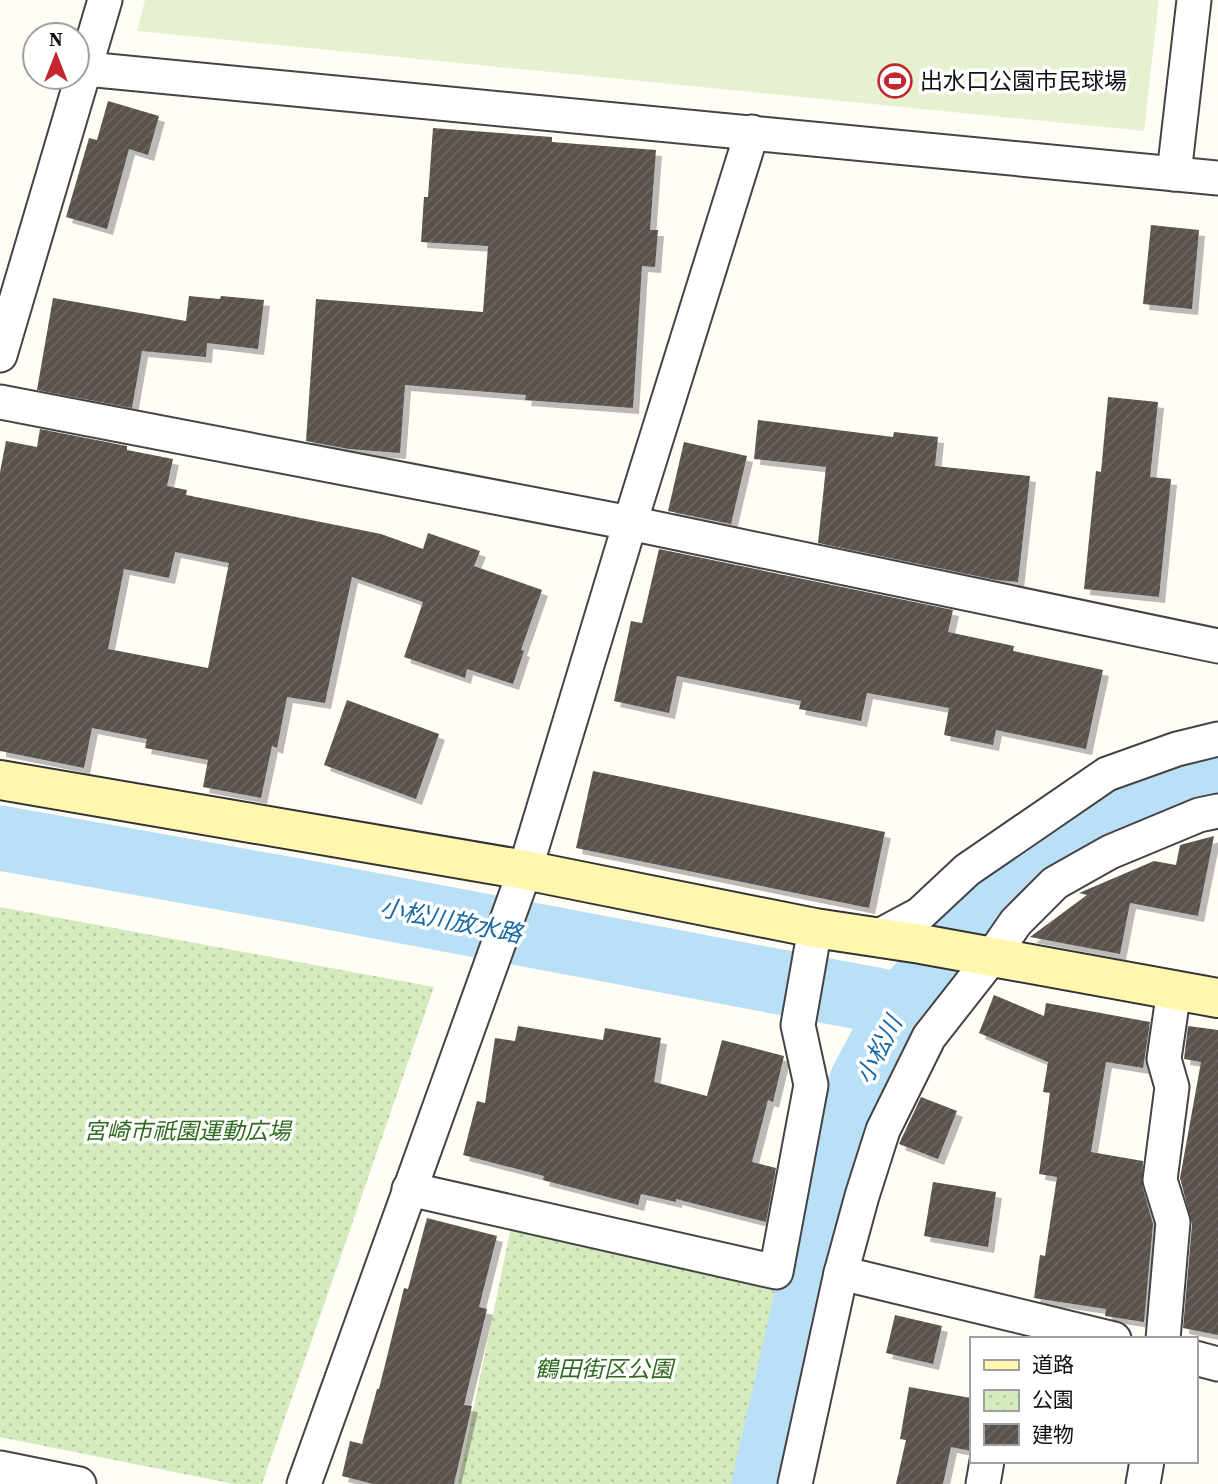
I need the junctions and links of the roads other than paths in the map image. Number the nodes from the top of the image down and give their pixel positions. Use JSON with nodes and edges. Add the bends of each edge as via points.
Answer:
{"nodes":[{"id":1,"x":105,"y":0,"type":"edge"},
{"id":2,"x":1195,"y":0,"type":"edge"},
{"id":3,"x":91,"y":51,"type":"edge"},
{"id":4,"x":91,"y":69,"type":"edge"},
{"id":5,"x":79,"y":91,"type":"edge"},
{"id":6,"x":752,"y":132,"type":"junction"},
{"id":7,"x":1174,"y":174,"type":"junction"},
{"id":8,"x":1218,"y":178,"type":"edge"},
{"id":9,"x":0,"y":355,"type":"edge"},
{"id":10,"x":0,"y":402,"type":"edge"},
{"id":11,"x":630,"y":523,"type":"junction"},
{"id":12,"x":1218,"y":646,"type":"edge"},
{"id":13,"x":1218,"y":739,"type":"edge"},
{"id":14,"x":0,"y":780,"type":"edge"},
{"id":15,"x":1218,"y":811,"type":"edge"},
{"id":16,"x":525,"y":870,"type":"junction"},
{"id":17,"x":815,"y":928,"type":"junction"},
{"id":18,"x":877,"y":937,"type":"junction"},
{"id":19,"x":984,"y":957,"type":"junction"},
{"id":20,"x":1174,"y":990,"type":"junction"},
{"id":21,"x":1218,"y":998,"type":"edge"},
{"id":22,"x":409,"y":1189,"type":"junction"},
{"id":23,"x":841,"y":1273,"type":"junction"},
{"id":24,"x":1012,"y":1327,"type":"edge"},
{"id":25,"x":1097,"y":1337,"type":"edge"},
{"id":26,"x":1163,"y":1337,"type":"edge"},
{"id":27,"x":1197,"y":1359,"type":"edge"},
{"id":28,"x":1218,"y":1364,"type":"edge"},
{"id":29,"x":987,"y":1463,"type":"edge"},
{"id":30,"x":1147,"y":1463,"type":"edge"},
{"id":31,"x":0,"y":1468,"type":"edge"},
{"id":32,"x":79,"y":1484,"type":"edge"},
{"id":33,"x":304,"y":1484,"type":"edge"},
{"id":34,"x":795,"y":1484,"type":"edge"},
{"id":35,"x":983,"y":1484,"type":"edge"},
{"id":36,"x":1143,"y":1484,"type":"edge"}],
"edges":[{"from":1,"to":3,"type":"street"},
{"from":2,"to":7,"type":"street"},
{"from":4,"to":6,"type":"street"},
{"from":5,"to":9,"type":"street"},
{"from":6,"to":7,"type":"street"},
{"from":6,"to":11,"type":"street"},
{"from":7,"to":8,"type":"street"},
{"from":10,"to":11,"type":"street"},
{"from":11,"to":12,"type":"street"},
{"from":11,"to":16,"type":"street"},
{"from":13,"to":18,"type":"street","via":[[1177,748],[1107,774],[967,870],[920,914]]},
{"from":14,"to":16,"type":"street"},
{"from":15,"to":19,"type":"street","via":[[1110,852],[1055,883]]},
{"from":16,"to":17,"type":"street"},
{"from":16,"to":22,"type":"street"},
{"from":17,"to":18,"type":"street"},
{"from":17,"to":22,"type":"street","via":[[798,1025],[811,1085],[776,1272]]},
{"from":18,"to":19,"type":"street"},
{"from":19,"to":20,"type":"street"},
{"from":19,"to":23,"type":"street","via":[[929,1037],[883,1130]]},
{"from":20,"to":21,"type":"street"},
{"from":20,"to":26,"type":"street","via":[[1164,1059],[1172,1087],[1160,1180],[1173,1222]]},
{"from":22,"to":33,"type":"street"},
{"from":23,"to":24,"type":"street"},
{"from":23,"to":34,"type":"street"},
{"from":24,"to":25,"type":"street"},
{"from":27,"to":28,"type":"street"},
{"from":29,"to":35,"type":"street"},
{"from":30,"to":36,"type":"street"},
{"from":31,"to":32,"type":"street"}]}
